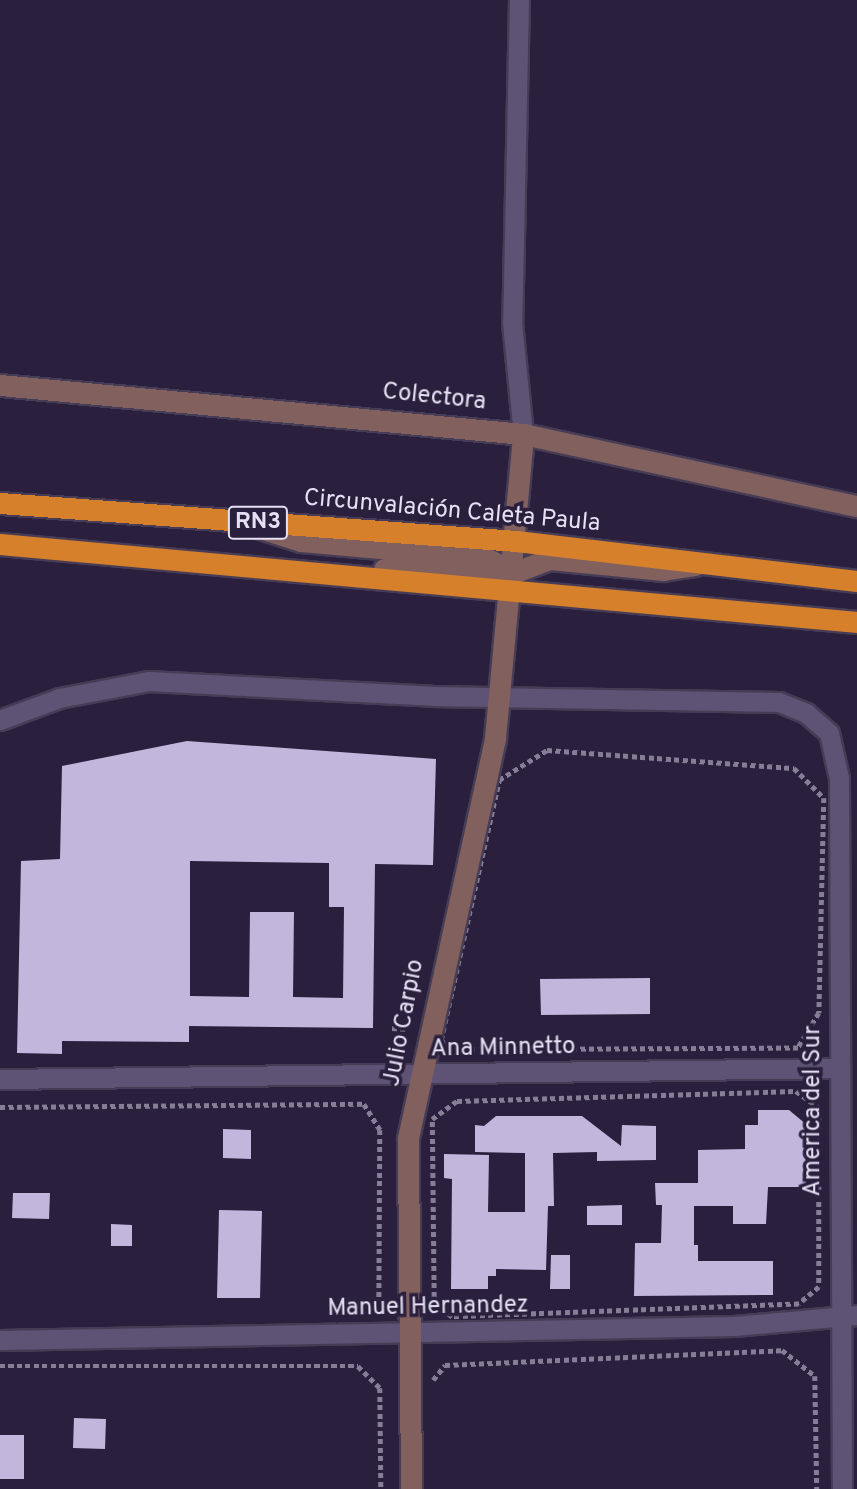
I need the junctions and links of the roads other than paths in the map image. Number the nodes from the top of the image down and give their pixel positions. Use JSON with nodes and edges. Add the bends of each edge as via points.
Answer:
{"nodes":[{"id":1,"x":519,"y":0,"type":"edge"},
{"id":2,"x":0,"y":385,"type":"edge"},
{"id":3,"x":523,"y":434,"type":"junction"},
{"id":4,"x":0,"y":503,"type":"edge"},
{"id":5,"x":857,"y":506,"type":"edge"},
{"id":6,"x":0,"y":544,"type":"edge"},
{"id":7,"x":708,"y":563,"type":"junction"},
{"id":8,"x":512,"y":567,"type":"junction"},
{"id":9,"x":857,"y":581,"type":"edge"},
{"id":10,"x":857,"y":622,"type":"edge"},
{"id":11,"x":499,"y":697,"type":"junction"},
{"id":12,"x":0,"y":720,"type":"edge"},
{"id":13,"x":838,"y":1068,"type":"junction"},
{"id":14,"x":422,"y":1074,"type":"junction"},
{"id":15,"x":0,"y":1079,"type":"edge"},
{"id":16,"x":848,"y":1316,"type":"edge"},
{"id":17,"x":410,"y":1333,"type":"junction"},
{"id":18,"x":0,"y":1340,"type":"edge"},
{"id":19,"x":411,"y":1489,"type":"edge"},
{"id":20,"x":842,"y":1489,"type":"edge"}],
"edges":[{"from":1,"to":3,"type":"street","via":[[512,322]]},
{"from":2,"to":3,"type":"street","name":"Colectora"},
{"from":3,"to":5,"type":"street","name":"Colectora"},
{"from":3,"to":8,"type":"street","name":"Julio Carpio"},
{"from":4,"to":8,"type":"highway","name":"Circunvalación Caleta Paula","number":"RN3","via":[[241,521]]},
{"from":6,"to":8,"type":"highway","name":"Circunvalación Caleta Paula","number":"RN3","via":[[295,573]]},
{"from":7,"to":8,"type":"highway","name":"Circunvalación Caleta Paula","number":"RN3"},
{"from":7,"to":8,"type":"street","via":[[663,570],[550,559]]},
{"from":7,"to":9,"type":"highway","name":"Circunvalación Caleta Paula","number":"RN3"},
{"from":8,"to":10,"type":"highway","name":"Circunvalación Caleta Paula","number":"RN3"},
{"from":8,"to":11,"type":"street","name":"Julio Carpio"},
{"from":11,"to":12,"type":"street","via":[[149,681],[59,698]]},
{"from":11,"to":13,"type":"street","name":"America del Sur","via":[[779,702],[806,713],[829,733],[839,778]]},
{"from":11,"to":14,"type":"street","name":"Julio Carpio","via":[[495,738]]},
{"from":13,"to":14,"type":"street","name":"Ana Minnetto"},
{"from":13,"to":16,"type":"street","name":"America del Sur"},
{"from":14,"to":15,"type":"street","name":"Ana Minnetto"},
{"from":14,"to":17,"type":"street","name":"Julio Carpio","via":[[408,1138]]},
{"from":16,"to":17,"type":"street","name":"Manuel Hernandez","via":[[734,1326]]},
{"from":16,"to":20,"type":"street","name":"America del Sur"},
{"from":17,"to":18,"type":"street","name":"Manuel Hernandez"},
{"from":17,"to":19,"type":"street","name":"Julio Carpio"}]}
